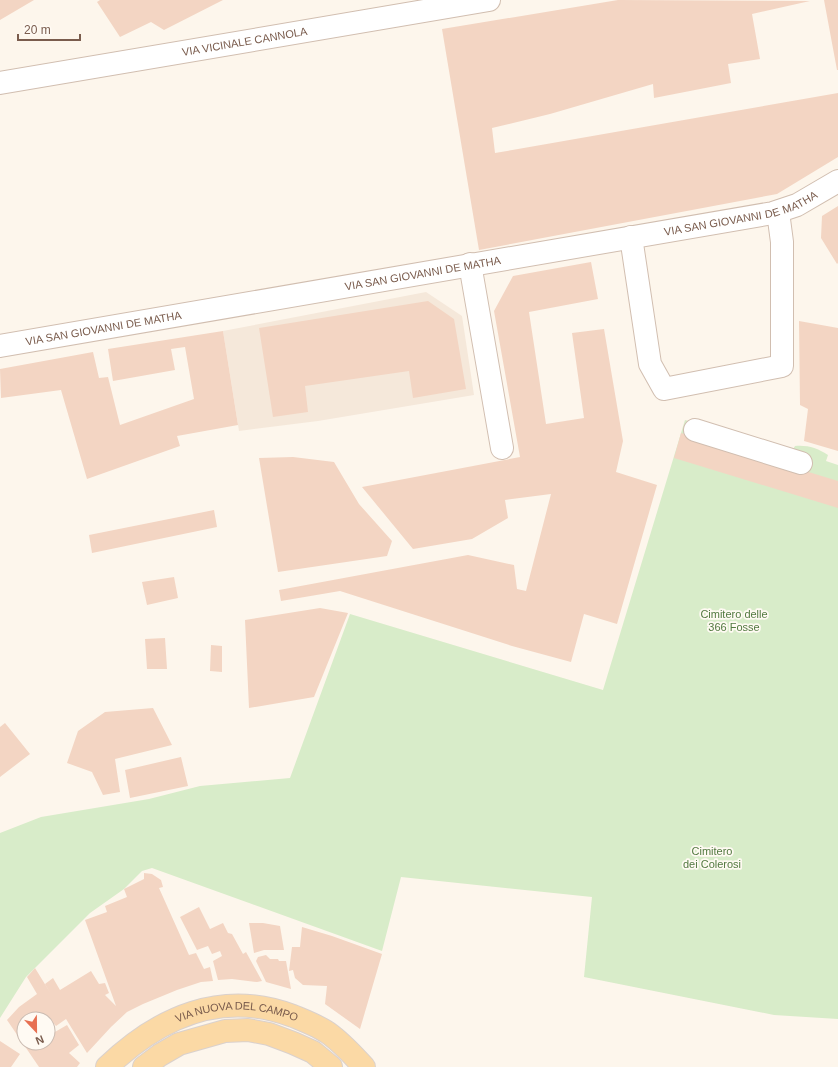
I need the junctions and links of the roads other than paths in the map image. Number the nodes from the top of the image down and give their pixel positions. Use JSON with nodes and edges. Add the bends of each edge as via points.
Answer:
{"nodes":[{"id":1,"x":489,"y":0,"type":"edge"},
{"id":2,"x":0,"y":83,"type":"edge"},
{"id":3,"x":838,"y":181,"type":"edge"},
{"id":4,"x":778,"y":212,"type":"junction"},
{"id":5,"x":631,"y":237,"type":"junction"},
{"id":6,"x":470,"y":264,"type":"junction"},
{"id":7,"x":0,"y":346,"type":"edge"},
{"id":8,"x":696,"y":430,"type":"dead end"},
{"id":9,"x":502,"y":448,"type":"dead end"},
{"id":10,"x":801,"y":463,"type":"dead end"},
{"id":11,"x":107,"y":1067,"type":"edge"},
{"id":12,"x":144,"y":1067,"type":"edge"},
{"id":13,"x":331,"y":1067,"type":"edge"},
{"id":14,"x":364,"y":1067,"type":"edge"}],
"edges":[{"from":1,"to":2,"type":"street","name":"VIA VICINALE CANNOLA"},
{"from":3,"to":4,"type":"street","name":"VIA SAN GIOVANNI DE MATHA","via":[[797,205]]},
{"from":4,"to":5,"type":"street","name":"VIA SAN GIOVANNI DE MATHA"},
{"from":4,"to":5,"type":"street","via":[[782,242],[782,366],[664,389],[650,364]]},
{"from":5,"to":6,"type":"street","name":"VIA SAN GIOVANNI DE MATHA"},
{"from":6,"to":7,"type":"street","name":"VIA SAN GIOVANNI DE MATHA"},
{"from":6,"to":9,"type":"street"},
{"from":8,"to":10,"type":"street"},
{"from":11,"to":14,"type":"main road","name":"VIA NUOVA DEL CAMPO","via":[[128,1048],[169,1021],[214,1008],[249,1005],[276,1010],[330,1034]]},
{"from":12,"to":13,"type":"main road","name":"VIA NUOVA DEL CAMPO","via":[[179,1044],[225,1031],[248,1030],[293,1043],[313,1052]]}]}
